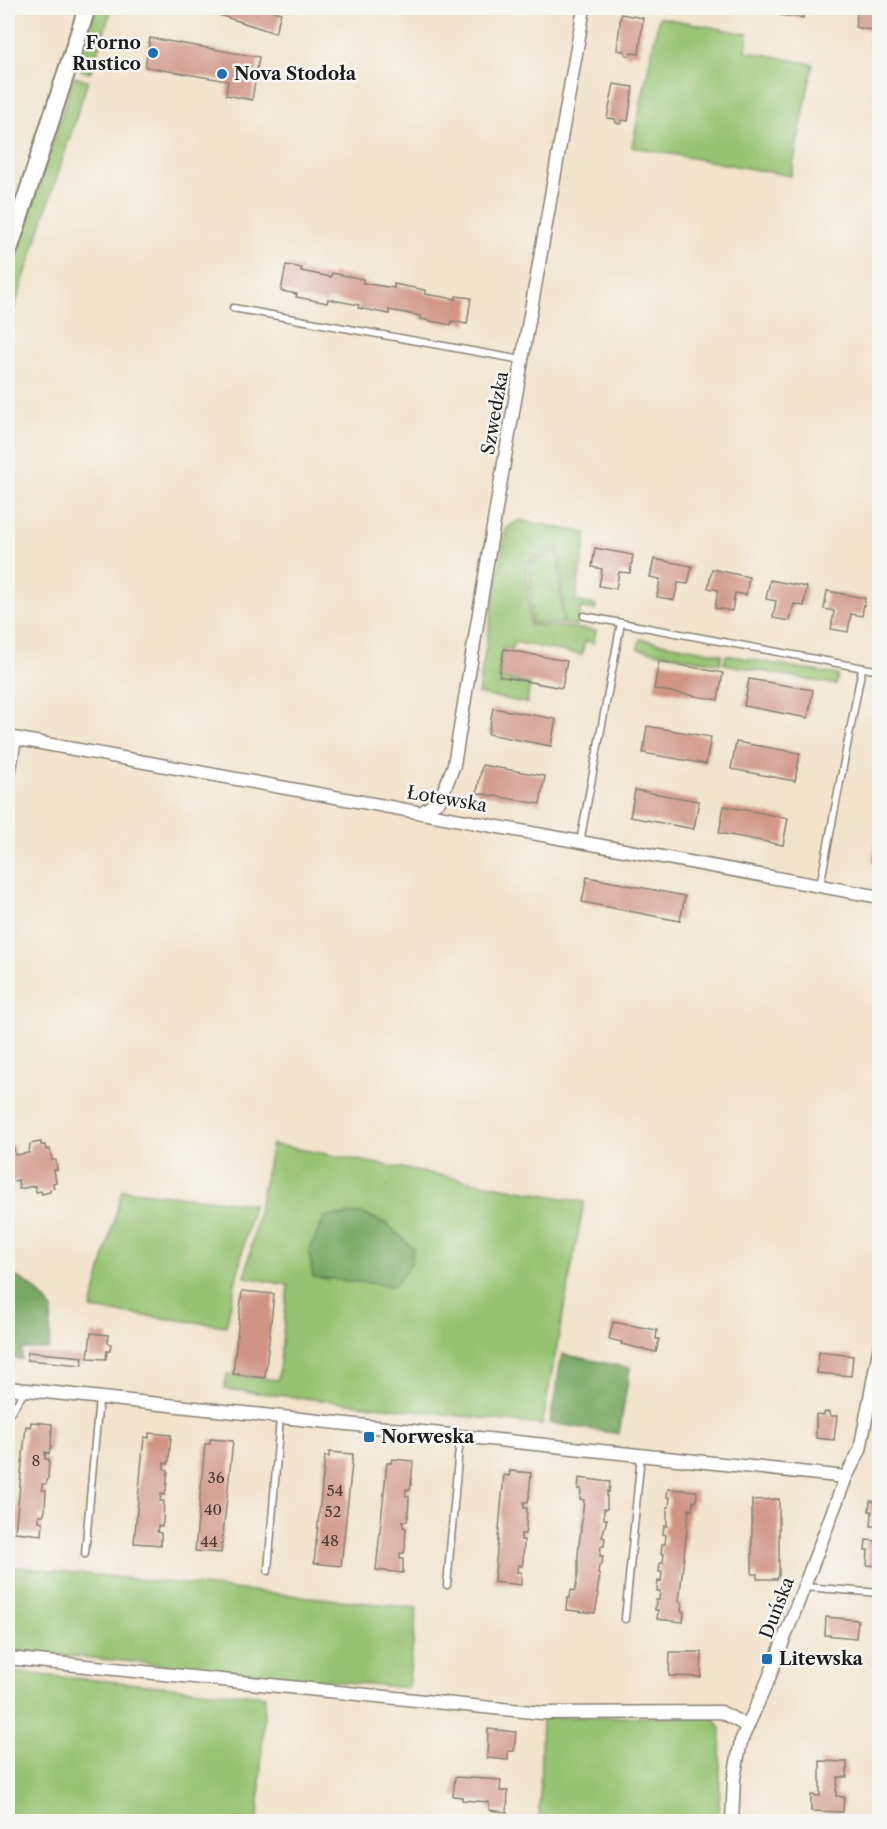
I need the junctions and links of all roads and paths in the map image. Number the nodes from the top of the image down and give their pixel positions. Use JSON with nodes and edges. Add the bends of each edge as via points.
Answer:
{"nodes":[{"id":1,"x":87,"y":8,"type":"edge"},
{"id":2,"x":584,"y":8,"type":"edge"},
{"id":3,"x":8,"y":252,"type":"edge"},
{"id":4,"x":233,"y":308,"type":"dead end"},
{"id":5,"x":522,"y":360,"type":"junction"},
{"id":6,"x":584,"y":616,"type":"dead end"},
{"id":7,"x":621,"y":623,"type":"junction"},
{"id":8,"x":862,"y":668,"type":"junction"},
{"id":9,"x":879,"y":671,"type":"edge"},
{"id":10,"x":13,"y":738,"type":"edge"},
{"id":11,"x":9,"y":787,"type":"edge"},
{"id":12,"x":8,"y":802,"type":"edge"},
{"id":13,"x":421,"y":813,"type":"junction"},
{"id":14,"x":580,"y":842,"type":"junction"},
{"id":15,"x":820,"y":886,"type":"junction"},
{"id":16,"x":879,"y":897,"type":"edge"},
{"id":17,"x":879,"y":1345,"type":"edge"},
{"id":18,"x":8,"y":1388,"type":"edge"},
{"id":19,"x":26,"y":1390,"type":"junction"},
{"id":20,"x":99,"y":1398,"type":"junction"},
{"id":21,"x":8,"y":1416,"type":"edge"},
{"id":22,"x":280,"y":1417,"type":"junction"},
{"id":23,"x":460,"y":1435,"type":"junction"},
{"id":24,"x":641,"y":1455,"type":"junction"},
{"id":25,"x":846,"y":1477,"type":"junction"},
{"id":26,"x":85,"y":1554,"type":"dead end"},
{"id":27,"x":268,"y":1571,"type":"dead end"},
{"id":28,"x":447,"y":1585,"type":"dead end"},
{"id":29,"x":804,"y":1587,"type":"junction"},
{"id":30,"x":879,"y":1593,"type":"edge"},
{"id":31,"x":625,"y":1619,"type":"dead end"},
{"id":32,"x":8,"y":1658,"type":"edge"},
{"id":33,"x":747,"y":1726,"type":"junction"},
{"id":34,"x":732,"y":1821,"type":"edge"}],
"edges":[{"from":1,"to":3,"type":"main road"},
{"from":2,"to":5,"type":"street","name":"Szwedzka"},
{"from":4,"to":5,"type":"lane"},
{"from":5,"to":13,"type":"street","name":"Szwedzka","via":[[454,765],[440,800]]},
{"from":6,"to":7,"type":"lane"},
{"from":7,"to":8,"type":"lane"},
{"from":7,"to":14,"type":"lane"},
{"from":8,"to":9,"type":"lane"},
{"from":8,"to":15,"type":"lane"},
{"from":10,"to":11,"type":"lane"},
{"from":10,"to":13,"type":"street","name":"Łotewska"},
{"from":11,"to":12,"type":"lane"},
{"from":13,"to":14,"type":"street","name":"Łotewska"},
{"from":14,"to":15,"type":"street","name":"Łotewska"},
{"from":15,"to":16,"type":"street","name":"Łotewska"},
{"from":17,"to":25,"type":"street","via":[[860,1450]]},
{"from":18,"to":19,"type":"street"},
{"from":19,"to":20,"type":"street"},
{"from":19,"to":21,"type":"lane"},
{"from":20,"to":22,"type":"street"},
{"from":20,"to":26,"type":"lane"},
{"from":22,"to":23,"type":"street"},
{"from":22,"to":27,"type":"lane"},
{"from":23,"to":24,"type":"street"},
{"from":23,"to":28,"type":"lane"},
{"from":24,"to":25,"type":"street"},
{"from":24,"to":31,"type":"lane"},
{"from":25,"to":29,"type":"street","name":"Duńska"},
{"from":29,"to":30,"type":"lane"},
{"from":29,"to":33,"type":"street","name":"Duńska"},
{"from":32,"to":33,"type":"street","via":[[542,1713],[721,1712]]},
{"from":33,"to":34,"type":"street","name":"Duńska","via":[[734,1778]]}]}
